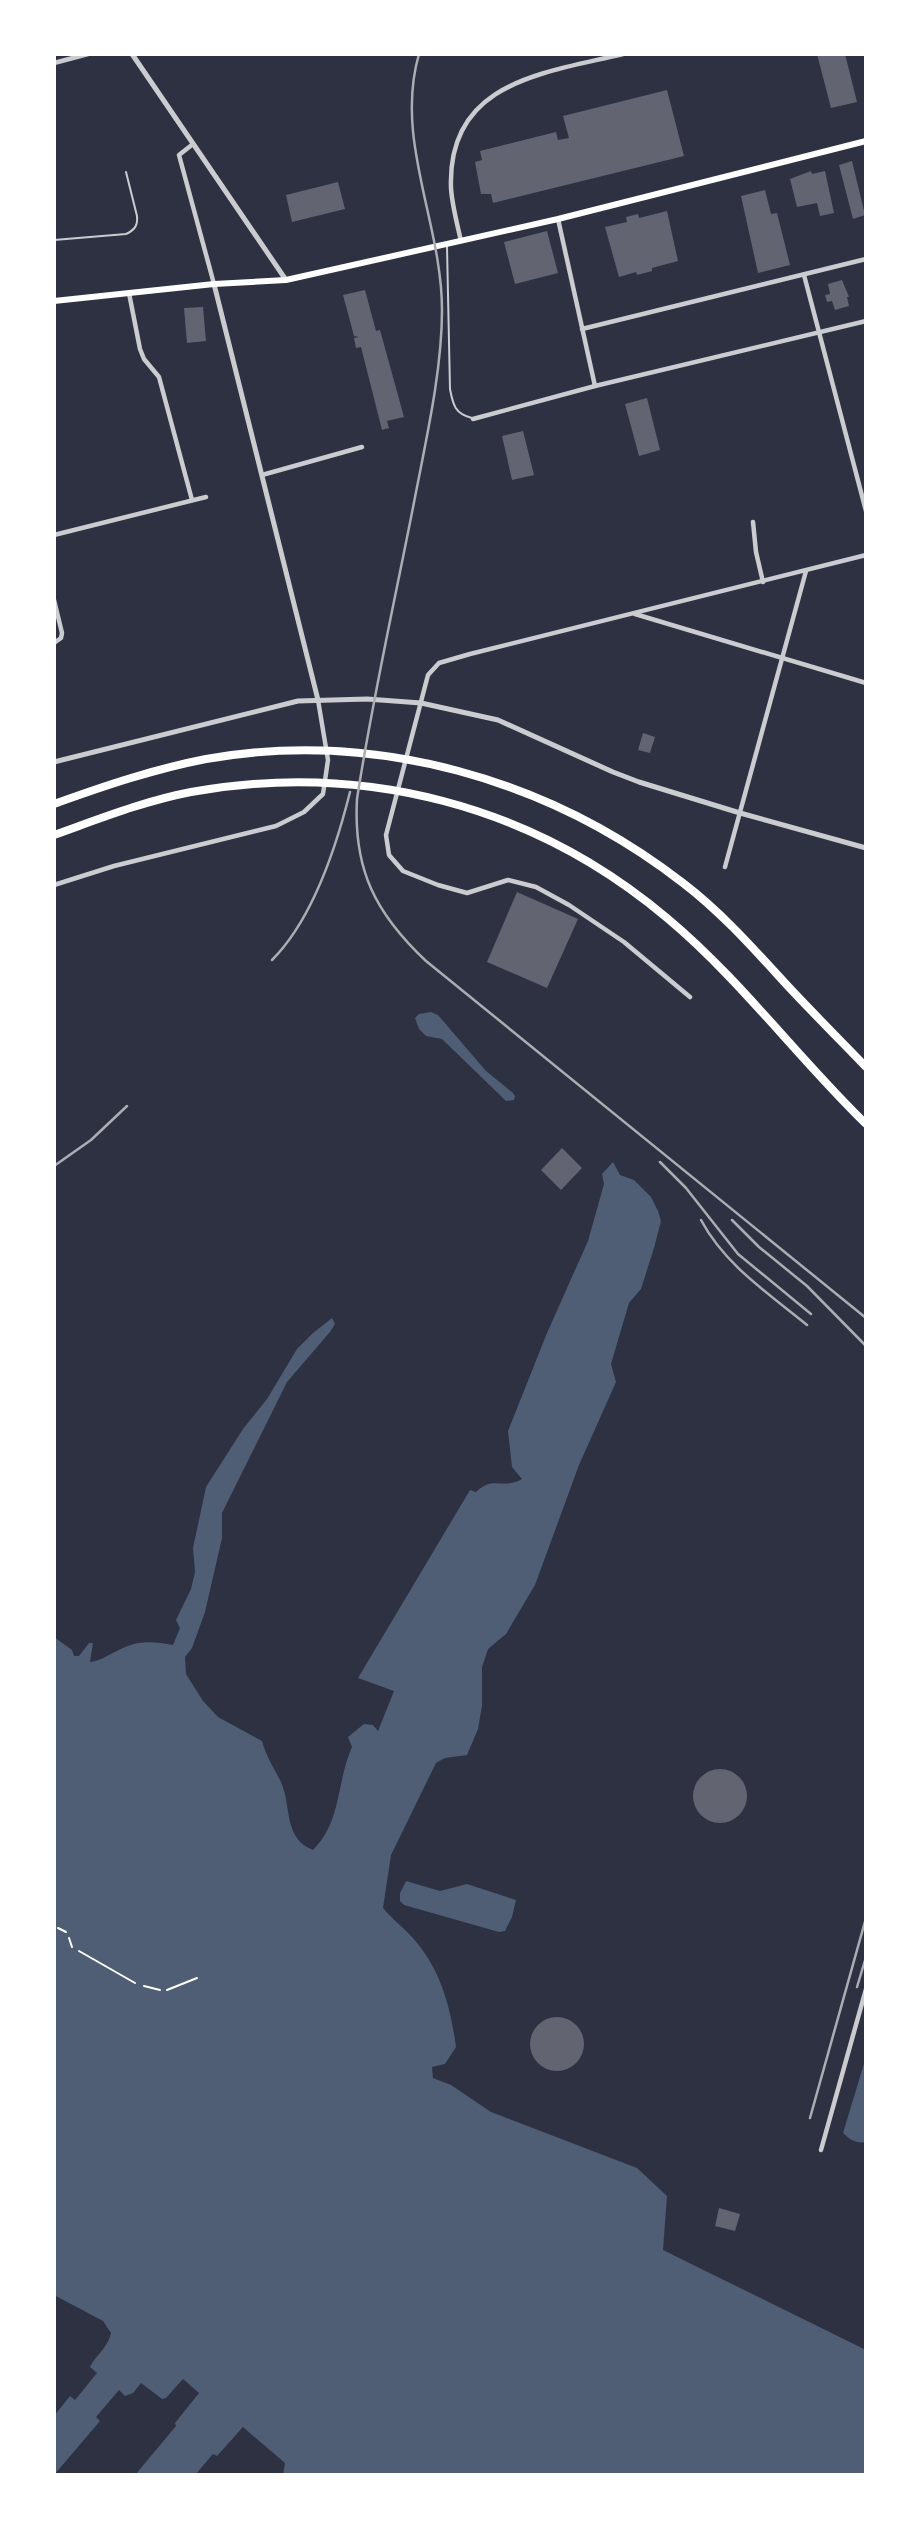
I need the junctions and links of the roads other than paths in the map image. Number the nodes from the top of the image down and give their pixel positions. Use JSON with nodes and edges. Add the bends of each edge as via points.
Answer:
{"nodes":[{"id":1,"x":88,"y":54,"type":"edge"},
{"id":2,"x":132,"y":54,"type":"edge"},
{"id":3,"x":624,"y":54,"type":"edge"},
{"id":4,"x":54,"y":63,"type":"edge"},
{"id":5,"x":866,"y":141,"type":"edge"},
{"id":6,"x":193,"y":144,"type":"junction"},
{"id":7,"x":126,"y":172,"type":"dead end"},
{"id":8,"x":558,"y":219,"type":"junction"},
{"id":9,"x":54,"y":240,"type":"edge"},
{"id":10,"x":461,"y":241,"type":"junction"},
{"id":11,"x":447,"y":244,"type":"junction"},
{"id":12,"x":866,"y":259,"type":"edge"},
{"id":13,"x":804,"y":275,"type":"junction"},
{"id":14,"x":286,"y":280,"type":"junction"},
{"id":15,"x":214,"y":284,"type":"junction"},
{"id":16,"x":129,"y":293,"type":"junction"},
{"id":17,"x":54,"y":301,"type":"edge"},
{"id":18,"x":866,"y":321,"type":"edge"},
{"id":19,"x":582,"y":329,"type":"junction"},
{"id":20,"x":819,"y":331,"type":"junction"},
{"id":21,"x":595,"y":386,"type":"junction"},
{"id":22,"x":473,"y":419,"type":"joint"},
{"id":23,"x":362,"y":447,"type":"dead end"},
{"id":24,"x":262,"y":475,"type":"junction"},
{"id":25,"x":206,"y":497,"type":"dead end"},
{"id":26,"x":192,"y":500,"type":"junction"},
{"id":27,"x":866,"y":511,"type":"edge"},
{"id":28,"x":753,"y":522,"type":"dead end"},
{"id":29,"x":54,"y":535,"type":"edge"},
{"id":30,"x":866,"y":555,"type":"edge"},
{"id":31,"x":807,"y":570,"type":"junction"},
{"id":32,"x":763,"y":582,"type":"junction"},
{"id":33,"x":54,"y":600,"type":"edge"},
{"id":34,"x":634,"y":614,"type":"junction"},
{"id":35,"x":54,"y":643,"type":"edge"},
{"id":36,"x":782,"y":660,"type":"junction"},
{"id":37,"x":866,"y":684,"type":"edge"},
{"id":38,"x":318,"y":700,"type":"junction"},
{"id":39,"x":421,"y":703,"type":"junction"},
{"id":40,"x":54,"y":762,"type":"edge"},
{"id":41,"x":54,"y":804,"type":"edge"},
{"id":42,"x":740,"y":813,"type":"junction"},
{"id":43,"x":54,"y":835,"type":"edge"},
{"id":44,"x":866,"y":848,"type":"edge"},
{"id":45,"x":725,"y":867,"type":"dead end"},
{"id":46,"x":54,"y":885,"type":"edge"},
{"id":47,"x":690,"y":997,"type":"dead end"},
{"id":48,"x":866,"y":1067,"type":"edge"},
{"id":49,"x":866,"y":1124,"type":"edge"},
{"id":50,"x":866,"y":1989,"type":"edge"},
{"id":51,"x":821,"y":2150,"type":"dead end"}],
"edges":[{"from":1,"to":4,"type":"street"},
{"from":2,"to":6,"type":"street"},
{"from":3,"to":10,"type":"street","via":[[520,80],[481,106],[463,130],[453,159],[451,190]]},
{"from":5,"to":8,"type":"main road"},
{"from":6,"to":14,"type":"street"},
{"from":6,"to":15,"type":"street","via":[[179,155]]},
{"from":7,"to":9,"type":"lane","via":[[138,222],[132,232]]},
{"from":8,"to":10,"type":"main road"},
{"from":8,"to":19,"type":"street"},
{"from":10,"to":11,"type":"main road"},
{"from":11,"to":14,"type":"main road"},
{"from":11,"to":22,"type":"lane","via":[[450,389],[454,409]]},
{"from":12,"to":13,"type":"street"},
{"from":13,"to":19,"type":"street"},
{"from":13,"to":20,"type":"street"},
{"from":14,"to":15,"type":"main road"},
{"from":15,"to":16,"type":"main road"},
{"from":15,"to":24,"type":"street"},
{"from":16,"to":17,"type":"main road"},
{"from":16,"to":26,"type":"street","via":[[140,349],[159,377]]},
{"from":18,"to":20,"type":"street"},
{"from":19,"to":21,"type":"street"},
{"from":20,"to":21,"type":"street"},
{"from":20,"to":27,"type":"street"},
{"from":21,"to":22,"type":"street"},
{"from":23,"to":24,"type":"street"},
{"from":24,"to":38,"type":"street"},
{"from":25,"to":26,"type":"street"},
{"from":26,"to":29,"type":"street"},
{"from":28,"to":32,"type":"street"},
{"from":30,"to":31,"type":"street"},
{"from":31,"to":32,"type":"street"},
{"from":31,"to":36,"type":"street"},
{"from":32,"to":34,"type":"street"},
{"from":33,"to":35,"type":"street","via":[[62,633]]},
{"from":34,"to":36,"type":"street"},
{"from":34,"to":39,"type":"street","via":[[439,663],[428,675]]},
{"from":36,"to":37,"type":"street"},
{"from":36,"to":42,"type":"street"},
{"from":38,"to":39,"type":"street"},
{"from":38,"to":40,"type":"street","via":[[298,701]]},
{"from":38,"to":46,"type":"street","via":[[328,760],[323,794],[309,808],[276,826]]},
{"from":39,"to":42,"type":"street","via":[[498,720],[613,772]]},
{"from":39,"to":47,"type":"street","via":[[386,835],[389,855],[403,871],[467,893],[508,880],[536,887],[624,942]]},
{"from":41,"to":48,"type":"highway","via":[[117,781],[208,759],[253,754],[346,752],[440,765],[545,800],[597,825],[656,863],[719,915]]},
{"from":42,"to":44,"type":"street"},
{"from":42,"to":45,"type":"street"},
{"from":43,"to":49,"type":"highway","via":[[158,800],[287,781],[335,782],[443,800],[493,815],[568,849],[628,886],[685,934]]},
{"from":50,"to":51,"type":"street"}]}
